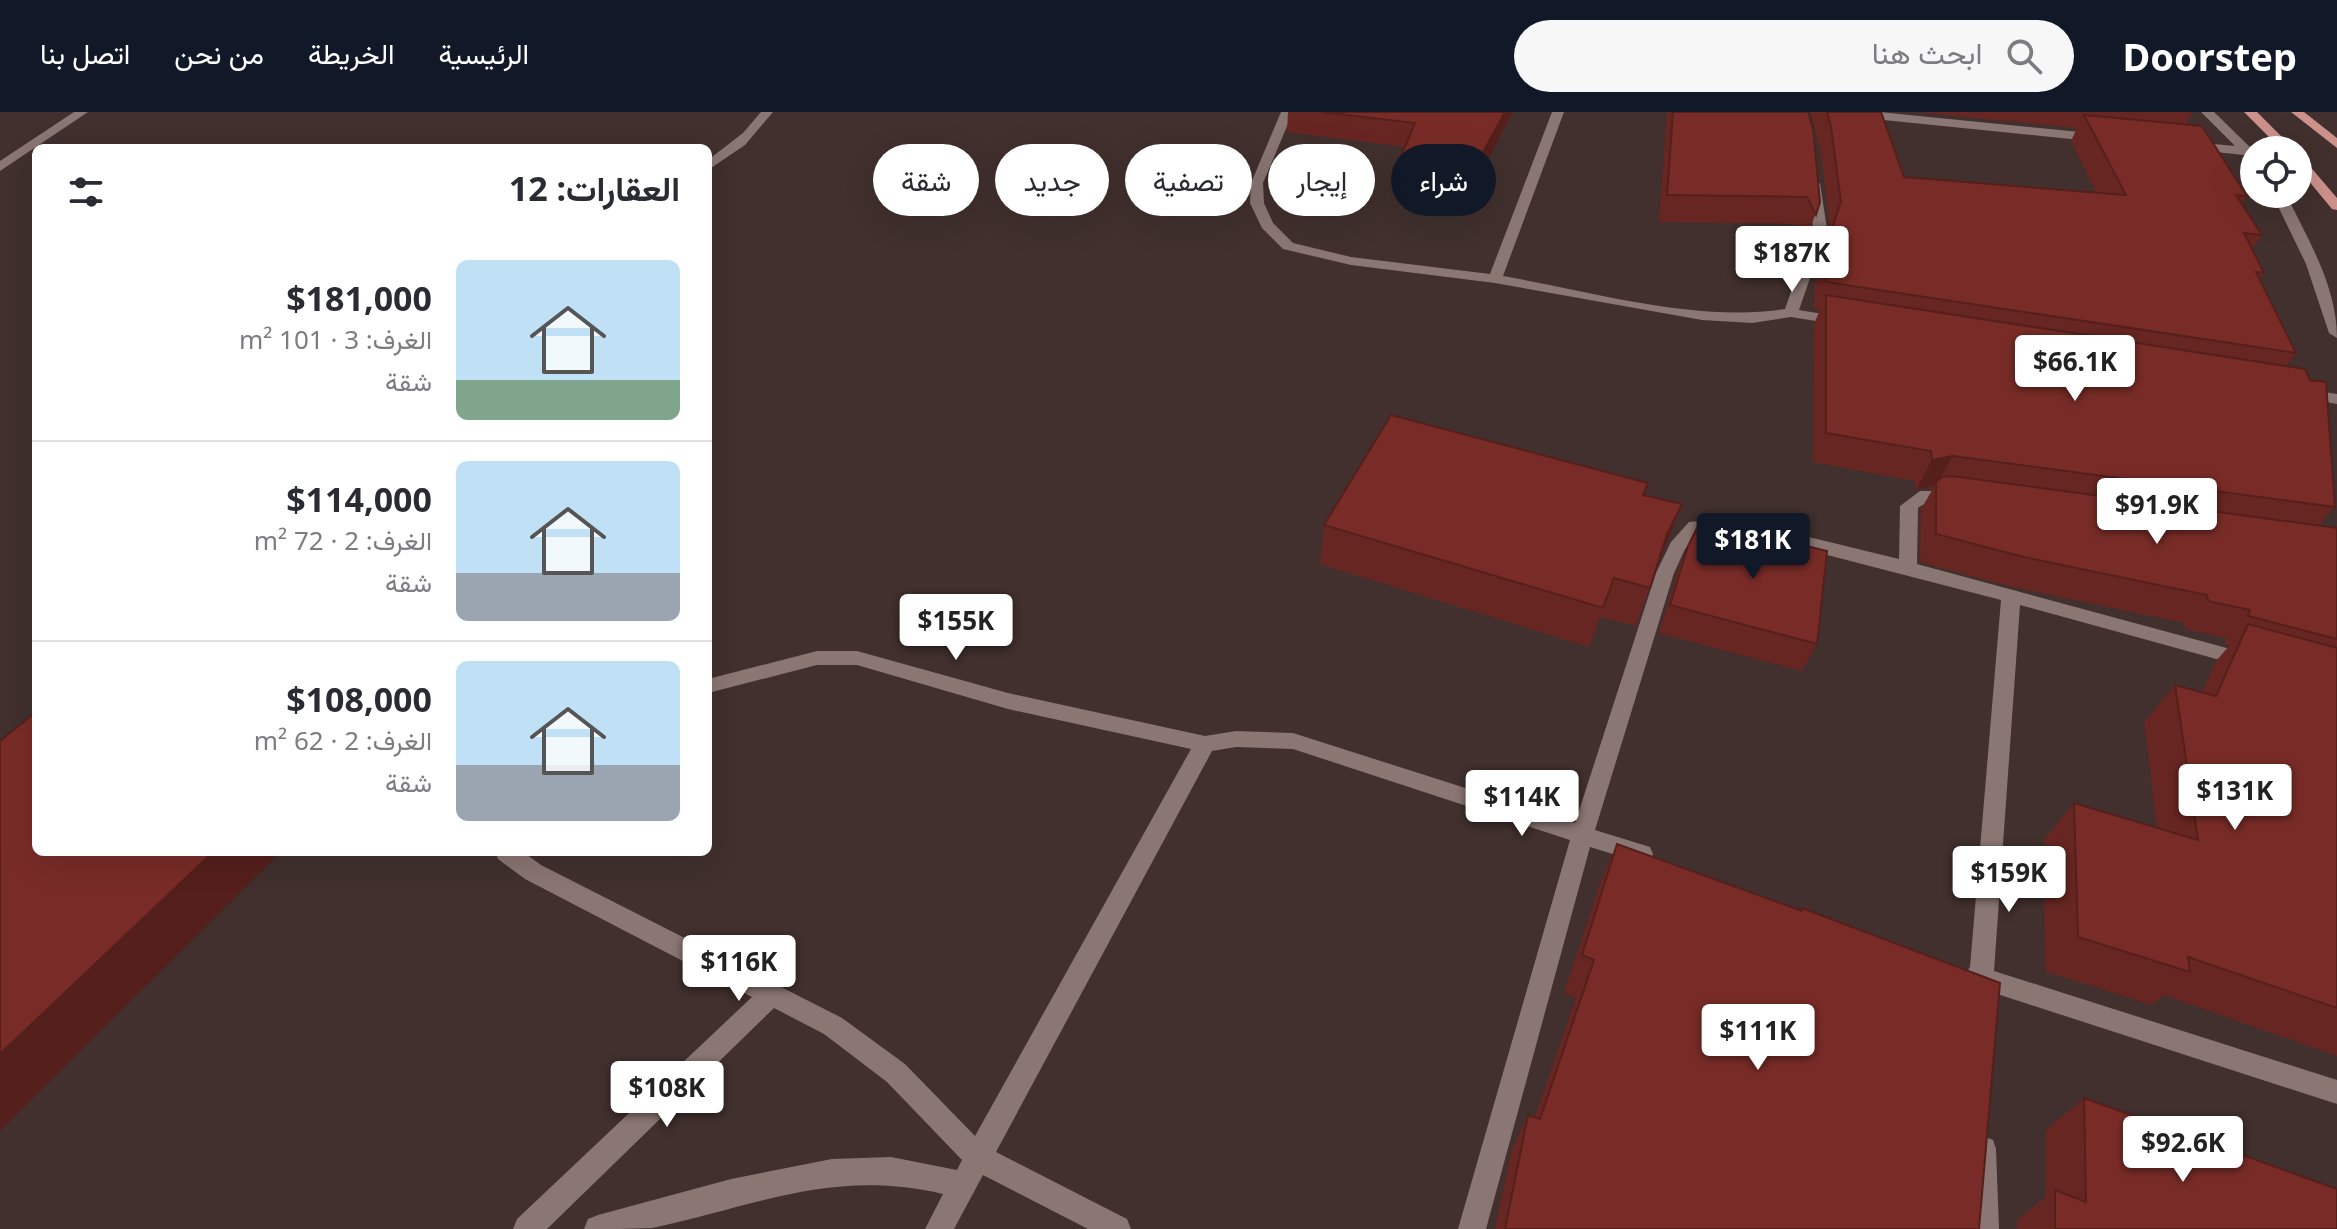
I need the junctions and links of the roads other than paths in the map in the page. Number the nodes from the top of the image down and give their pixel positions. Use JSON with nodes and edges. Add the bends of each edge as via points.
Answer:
{"nodes":[{"id":1,"x":82,"y":112,"type":"edge"},
{"id":2,"x":767,"y":112,"type":"edge"},
{"id":3,"x":1287,"y":112,"type":"edge"},
{"id":4,"x":1558,"y":112,"type":"edge"},
{"id":5,"x":1844,"y":112,"type":"edge"},
{"id":6,"x":2207,"y":112,"type":"edge"},
{"id":7,"x":2250,"y":112,"type":"edge"},
{"id":8,"x":2297,"y":112,"type":"edge"},
{"id":9,"x":1857,"y":113,"type":"edge"},
{"id":10,"x":2275,"y":136,"type":"edge"},
{"id":11,"x":2121,"y":140,"type":"edge"},
{"id":12,"x":34,"y":144,"type":"edge"},
{"id":13,"x":2240,"y":144,"type":"edge"},
{"id":14,"x":2337,"y":144,"type":"edge"},
{"id":15,"x":2184,"y":145,"type":"edge"},
{"id":16,"x":32,"y":146,"type":"edge"},
{"id":17,"x":2240,"y":153,"type":"edge"},
{"id":18,"x":712,"y":163,"type":"edge"},
{"id":19,"x":0,"y":167,"type":"edge"},
{"id":20,"x":1813,"y":168,"type":"edge"},
{"id":21,"x":2312,"y":177,"type":"edge"},
{"id":22,"x":2337,"y":206,"type":"edge"},
{"id":23,"x":2286,"y":208,"type":"edge"},
{"id":24,"x":1495,"y":279,"type":"junction"},
{"id":25,"x":1791,"y":313,"type":"junction"},
{"id":26,"x":1854,"y":323,"type":"edge"},
{"id":27,"x":2337,"y":333,"type":"edge"},
{"id":28,"x":2290,"y":391,"type":"edge"},
{"id":29,"x":2337,"y":399,"type":"edge"},
{"id":30,"x":1978,"y":500,"type":"edge"},
{"id":31,"x":1908,"y":568,"type":"junction"},
{"id":32,"x":2011,"y":597,"type":"junction"},
{"id":33,"x":2263,"y":664,"type":"edge"},
{"id":34,"x":712,"y":685,"type":"edge"},
{"id":35,"x":1205,"y":744,"type":"junction"},
{"id":36,"x":1583,"y":833,"type":"junction"},
{"id":37,"x":511,"y":856,"type":"edge"},
{"id":38,"x":1671,"y":865,"type":"edge"},
{"id":39,"x":1950,"y":967,"type":"edge"},
{"id":40,"x":1980,"y":977,"type":"junction"},
{"id":41,"x":773,"y":993,"type":"junction"},
{"id":42,"x":1980,"y":1009,"type":"edge"},
{"id":43,"x":2337,"y":1092,"type":"edge"},
{"id":44,"x":1982,"y":1119,"type":"edge"},
{"id":45,"x":977,"y":1157,"type":"junction"},
{"id":46,"x":963,"y":1185,"type":"junction"},
{"id":47,"x":527,"y":1229,"type":"edge"},
{"id":48,"x":598,"y":1229,"type":"edge"},
{"id":49,"x":939,"y":1229,"type":"edge"},
{"id":50,"x":1117,"y":1229,"type":"edge"},
{"id":51,"x":1472,"y":1229,"type":"edge"},
{"id":52,"x":1985,"y":1229,"type":"edge"}],
"edges":[{"from":1,"to":12,"type":"street"},
{"from":2,"to":18,"type":"street","via":[[743,142]]},
{"from":3,"to":24,"type":"street","via":[[1257,183],[1257,203],[1267,225],[1288,246],[1351,261]]},
{"from":4,"to":24,"type":"street"},
{"from":5,"to":9,"type":"street"},
{"from":6,"to":13,"type":"street"},
{"from":7,"to":10,"type":"main road"},
{"from":8,"to":14,"type":"main road"},
{"from":9,"to":11,"type":"street"},
{"from":15,"to":17,"type":"street"},
{"from":16,"to":19,"type":"street"},
{"from":20,"to":25,"type":"street","via":[[1820,229]]},
{"from":21,"to":22,"type":"main road"},
{"from":23,"to":27,"type":"street"},
{"from":24,"to":25,"type":"street","via":[[1702,316],[1752,319]]},
{"from":25,"to":26,"type":"street"},
{"from":28,"to":29,"type":"street"},
{"from":30,"to":31,"type":"street","via":[[1936,495],[1920,497],[1909,506]]},
{"from":31,"to":32,"type":"street"},
{"from":31,"to":36,"type":"street","via":[[1731,524],[1695,526],[1677,546],[1665,573]]},
{"from":32,"to":33,"type":"street"},
{"from":32,"to":40,"type":"street"},
{"from":34,"to":35,"type":"street","via":[[817,658],[857,658],[1008,701]]},
{"from":35,"to":36,"type":"street","via":[[1293,741]]},
{"from":35,"to":45,"type":"street"},
{"from":36,"to":38,"type":"street"},
{"from":36,"to":51,"type":"street"},
{"from":37,"to":41,"type":"street","via":[[533,872]]},
{"from":39,"to":40,"type":"street"},
{"from":40,"to":42,"type":"street"},
{"from":40,"to":43,"type":"street"},
{"from":41,"to":45,"type":"street","via":[[833,1026],[896,1073]]},
{"from":41,"to":47,"type":"street"},
{"from":44,"to":52,"type":"street"},
{"from":45,"to":46,"type":"street"},
{"from":45,"to":50,"type":"street"},
{"from":46,"to":48,"type":"street","via":[[907,1172],[868,1170],[780,1181]]},
{"from":46,"to":49,"type":"street"}]}
